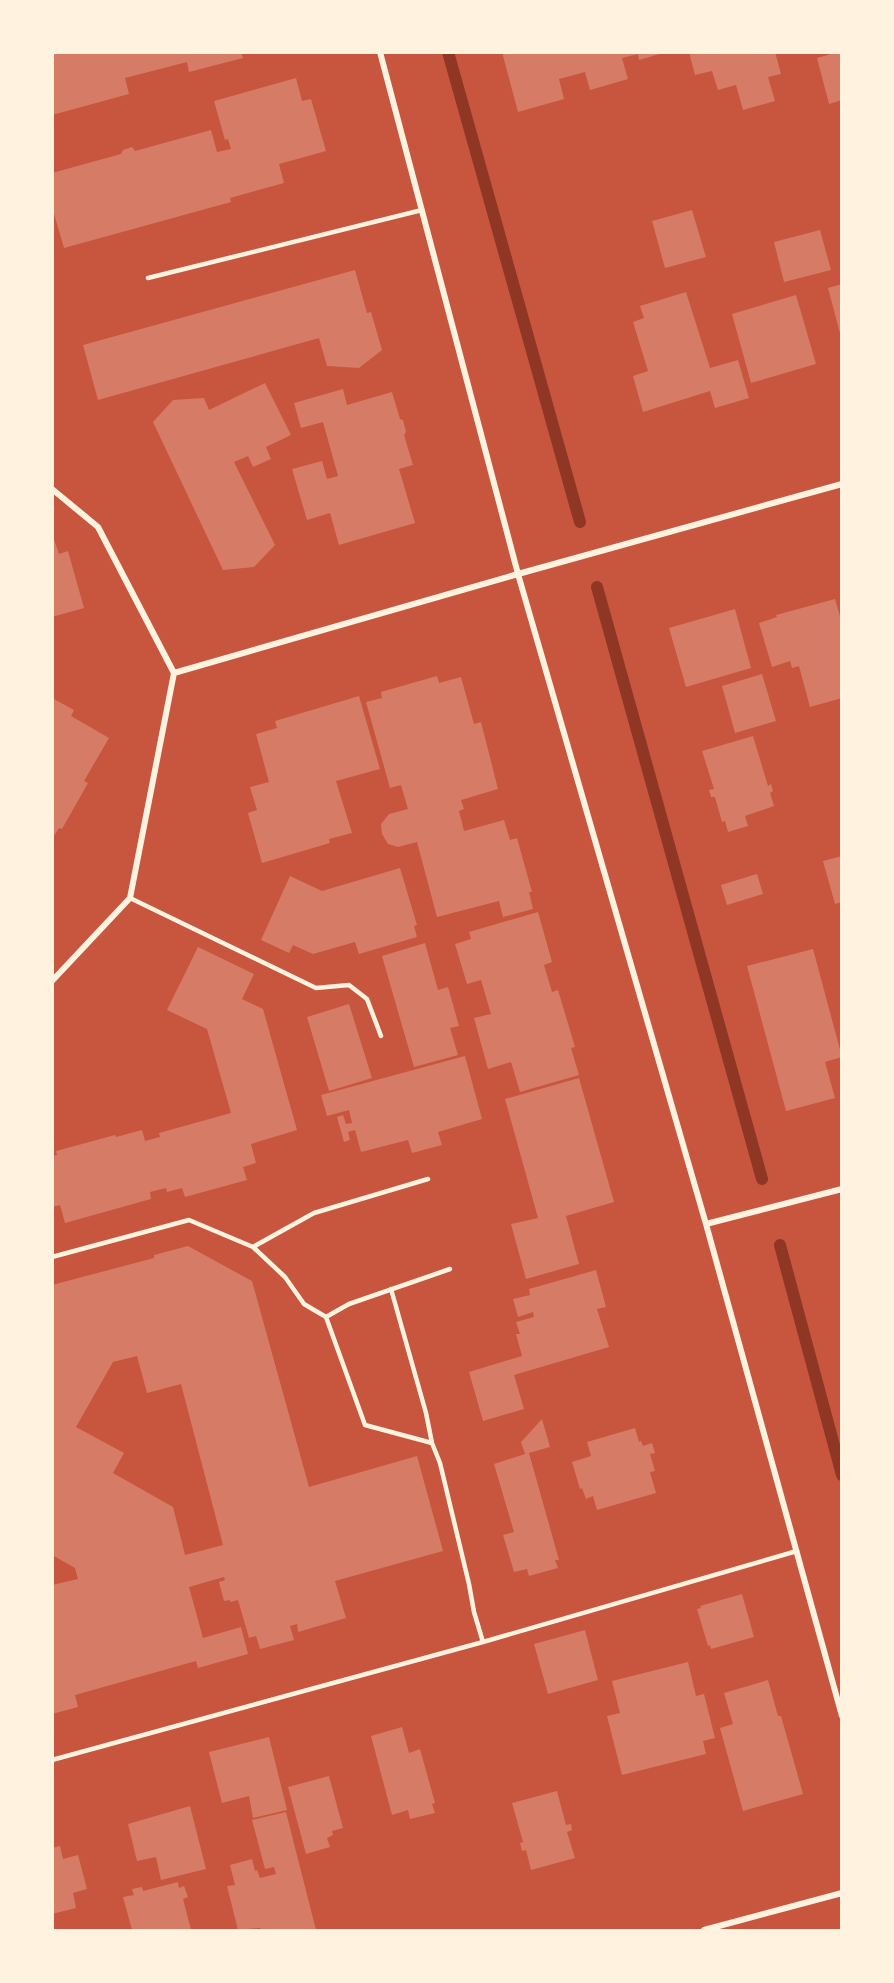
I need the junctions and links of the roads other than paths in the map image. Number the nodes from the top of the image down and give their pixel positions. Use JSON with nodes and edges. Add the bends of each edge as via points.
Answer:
{"nodes":[{"id":1,"x":380,"y":52,"type":"edge"},
{"id":2,"x":422,"y":210,"type":"junction"},
{"id":3,"x":148,"y":278,"type":"dead end"},
{"id":4,"x":842,"y":484,"type":"edge"},
{"id":5,"x":52,"y":489,"type":"edge"},
{"id":6,"x":518,"y":574,"type":"junction"},
{"id":7,"x":174,"y":673,"type":"junction"},
{"id":8,"x":130,"y":898,"type":"junction"},
{"id":9,"x":52,"y":981,"type":"edge"},
{"id":10,"x":381,"y":1036,"type":"dead end"},
{"id":11,"x":428,"y":1179,"type":"dead end"},
{"id":12,"x":842,"y":1189,"type":"edge"},
{"id":13,"x":706,"y":1224,"type":"junction"},
{"id":14,"x":253,"y":1247,"type":"junction"},
{"id":15,"x":52,"y":1257,"type":"edge"},
{"id":16,"x":450,"y":1269,"type":"dead end"},
{"id":17,"x":391,"y":1290,"type":"junction"},
{"id":18,"x":326,"y":1317,"type":"junction"},
{"id":19,"x":432,"y":1443,"type":"junction"},
{"id":20,"x":796,"y":1551,"type":"junction"},
{"id":21,"x":483,"y":1642,"type":"junction"},
{"id":22,"x":842,"y":1716,"type":"edge"},
{"id":23,"x":52,"y":1760,"type":"edge"},
{"id":24,"x":842,"y":1893,"type":"edge"},
{"id":25,"x":704,"y":1930,"type":"edge"}],
"edges":[{"from":1,"to":2,"type":"street"},
{"from":2,"to":3,"type":"lane"},
{"from":2,"to":6,"type":"street"},
{"from":4,"to":6,"type":"street"},
{"from":5,"to":7,"type":"street","via":[[98,527]]},
{"from":6,"to":7,"type":"street"},
{"from":6,"to":13,"type":"street"},
{"from":7,"to":8,"type":"street"},
{"from":8,"to":9,"type":"street"},
{"from":8,"to":10,"type":"lane","via":[[316,988],[349,985],[367,999]]},
{"from":11,"to":14,"type":"lane","via":[[314,1213]]},
{"from":12,"to":13,"type":"street"},
{"from":13,"to":20,"type":"street"},
{"from":14,"to":15,"type":"lane","via":[[189,1220]]},
{"from":14,"to":18,"type":"lane","via":[[285,1277],[304,1304]]},
{"from":16,"to":17,"type":"lane"},
{"from":17,"to":18,"type":"lane","via":[[349,1304]]},
{"from":17,"to":19,"type":"lane"},
{"from":18,"to":19,"type":"lane","via":[[365,1425]]},
{"from":19,"to":21,"type":"lane"},
{"from":20,"to":21,"type":"lane"},
{"from":20,"to":22,"type":"street"},
{"from":21,"to":23,"type":"lane"},
{"from":24,"to":25,"type":"street"}]}
